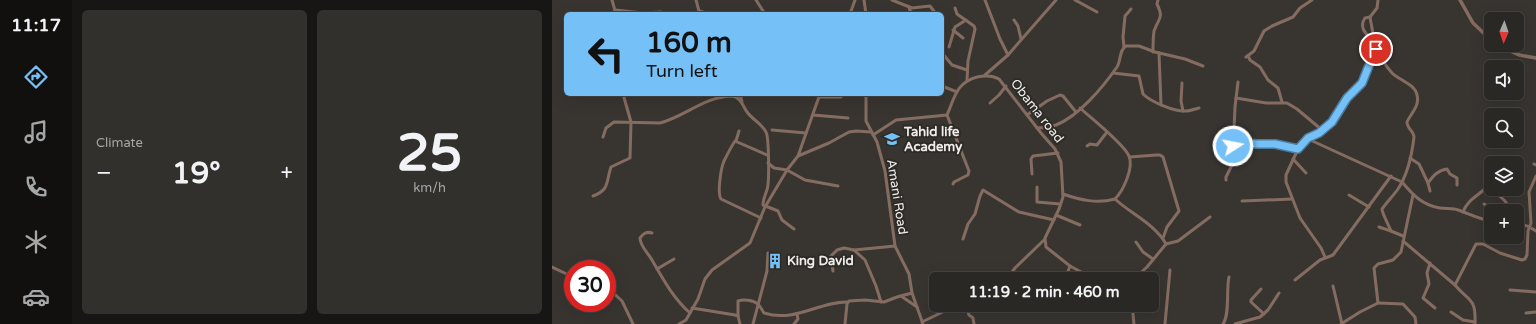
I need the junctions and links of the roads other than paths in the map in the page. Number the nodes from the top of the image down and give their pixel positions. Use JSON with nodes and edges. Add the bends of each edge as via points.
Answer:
{"nodes":[{"id":1,"x":612,"y":0,"type":"edge"},
{"id":2,"x":696,"y":0,"type":"edge"},
{"id":3,"x":756,"y":0,"type":"edge"},
{"id":4,"x":855,"y":0,"type":"edge"},
{"id":5,"x":860,"y":0,"type":"edge"},
{"id":6,"x":892,"y":0,"type":"edge"},
{"id":7,"x":985,"y":0,"type":"edge"},
{"id":8,"x":1056,"y":0,"type":"edge"},
{"id":9,"x":1075,"y":0,"type":"edge"},
{"id":10,"x":1158,"y":0,"type":"edge"},
{"id":11,"x":1312,"y":0,"type":"edge"},
{"id":12,"x":1378,"y":0,"type":"edge"},
{"id":13,"x":1460,"y":0,"type":"edge"},
{"id":14,"x":864,"y":1,"type":"edge"},
{"id":15,"x":909,"y":7,"type":"junction"},
{"id":16,"x":955,"y":8,"type":"dead end"},
{"id":17,"x":1131,"y":9,"type":"dead end"},
{"id":18,"x":616,"y":12,"type":"edge"},
{"id":19,"x":638,"y":12,"type":"edge"},
{"id":20,"x":703,"y":12,"type":"edge"},
{"id":21,"x":765,"y":12,"type":"edge"},
{"id":22,"x":851,"y":12,"type":"edge"},
{"id":23,"x":866,"y":12,"type":"edge"},
{"id":24,"x":910,"y":12,"type":"edge"},
{"id":25,"x":934,"y":12,"type":"edge"},
{"id":26,"x":1097,"y":12,"type":"dead end"},
{"id":27,"x":1370,"y":17,"type":"junction"},
{"id":28,"x":966,"y":20,"type":"junction"},
{"id":29,"x":1014,"y":20,"type":"dead end"},
{"id":30,"x":953,"y":30,"type":"junction"},
{"id":31,"x":1484,"y":33,"type":"edge"},
{"id":32,"x":963,"y":38,"type":"dead end"},
{"id":33,"x":1021,"y":39,"type":"junction"},
{"id":34,"x":1375,"y":43,"type":"junction"},
{"id":35,"x":949,"y":47,"type":"dead end"},
{"id":36,"x":1124,"y":47,"type":"junction"},
{"id":37,"x":1376,"y":49,"type":"junction"},
{"id":38,"x":1153,"y":52,"type":"junction"},
{"id":39,"x":1512,"y":52,"type":"edge"},
{"id":40,"x":1159,"y":53,"type":"junction"},
{"id":41,"x":944,"y":55,"type":"edge"},
{"id":42,"x":1008,"y":55,"type":"junction"},
{"id":43,"x":1536,"y":58,"type":"edge"},
{"id":44,"x":1203,"y":66,"type":"dead end"},
{"id":45,"x":967,"y":70,"type":"junction"},
{"id":46,"x":1113,"y":73,"type":"junction"},
{"id":47,"x":984,"y":76,"type":"junction"},
{"id":48,"x":968,"y":80,"type":"junction"},
{"id":49,"x":1238,"y":82,"type":"dead end"},
{"id":50,"x":1182,"y":83,"type":"dead end"},
{"id":51,"x":1006,"y":86,"type":"junction"},
{"id":52,"x":944,"y":87,"type":"edge"},
{"id":53,"x":957,"y":92,"type":"junction"},
{"id":54,"x":624,"y":96,"type":"edge"},
{"id":55,"x":725,"y":96,"type":"edge"},
{"id":56,"x":742,"y":96,"type":"edge"},
{"id":57,"x":819,"y":96,"type":"edge"},
{"id":58,"x":826,"y":96,"type":"edge"},
{"id":59,"x":866,"y":96,"type":"edge"},
{"id":60,"x":841,"y":98,"type":"dead end"},
{"id":61,"x":1236,"y":98,"type":"junction"},
{"id":62,"x":742,"y":102,"type":"junction"},
{"id":63,"x":1282,"y":102,"type":"junction"},
{"id":64,"x":990,"y":103,"type":"dead end"},
{"id":65,"x":1161,"y":105,"type":"junction"},
{"id":66,"x":1080,"y":108,"type":"junction"},
{"id":67,"x":1199,"y":108,"type":"dead end"},
{"id":68,"x":1183,"y":111,"type":"junction"},
{"id":69,"x":1076,"y":112,"type":"junction"},
{"id":70,"x":813,"y":115,"type":"junction"},
{"id":71,"x":1027,"y":115,"type":"junction"},
{"id":72,"x":947,"y":116,"type":"junction"},
{"id":73,"x":848,"y":118,"type":"dead end"},
{"id":74,"x":631,"y":122,"type":"junction"},
{"id":75,"x":1037,"y":128,"type":"junction"},
{"id":76,"x":772,"y":130,"type":"dead end"},
{"id":77,"x":1322,"y":130,"type":"junction"},
{"id":78,"x":739,"y":131,"type":"dead end"},
{"id":79,"x":1107,"y":132,"type":"junction"},
{"id":80,"x":806,"y":133,"type":"junction"},
{"id":81,"x":872,"y":134,"type":"junction"},
{"id":82,"x":604,"y":137,"type":"dead end"},
{"id":83,"x":1308,"y":138,"type":"junction"},
{"id":84,"x":736,"y":141,"type":"junction"},
{"id":85,"x":1234,"y":141,"type":"junction"},
{"id":86,"x":1087,"y":146,"type":"dead end"},
{"id":87,"x":1298,"y":149,"type":"junction"},
{"id":88,"x":1058,"y":153,"type":"junction"},
{"id":89,"x":767,"y":155,"type":"junction"},
{"id":90,"x":798,"y":156,"type":"junction"},
{"id":91,"x":1130,"y":158,"type":"junction"},
{"id":92,"x":1410,"y":158,"type":"junction"},
{"id":93,"x":1293,"y":159,"type":"junction"},
{"id":94,"x":768,"y":163,"type":"junction"},
{"id":95,"x":787,"y":170,"type":"junction"},
{"id":96,"x":1306,"y":173,"type":"dead end"},
{"id":97,"x":1032,"y":174,"type":"dead end"},
{"id":98,"x":1391,"y":176,"type":"junction"},
{"id":99,"x":1536,"y":176,"type":"edge"},
{"id":100,"x":1226,"y":180,"type":"dead end"},
{"id":101,"x":1402,"y":182,"type":"junction"},
{"id":102,"x":1428,"y":183,"type":"junction"},
{"id":103,"x":953,"y":184,"type":"dead end"},
{"id":104,"x":1457,"y":185,"type":"dead end"},
{"id":105,"x":838,"y":186,"type":"dead end"},
{"id":106,"x":1037,"y":187,"type":"dead end"},
{"id":107,"x":1430,"y":191,"type":"dead end"},
{"id":108,"x":1484,"y":191,"type":"edge"},
{"id":109,"x":1063,"y":194,"type":"junction"},
{"id":110,"x":1349,"y":195,"type":"dead end"},
{"id":111,"x":1413,"y":195,"type":"junction"},
{"id":112,"x":593,"y":196,"type":"dead end"},
{"id":113,"x":1500,"y":196,"type":"edge"},
{"id":114,"x":1115,"y":199,"type":"junction"},
{"id":115,"x":1292,"y":199,"type":"junction"},
{"id":116,"x":1242,"y":201,"type":"dead end"},
{"id":117,"x":1060,"y":204,"type":"junction"},
{"id":118,"x":1507,"y":204,"type":"edge"},
{"id":119,"x":765,"y":206,"type":"junction"},
{"id":120,"x":1369,"y":206,"type":"junction"},
{"id":121,"x":1463,"y":212,"type":"junction"},
{"id":122,"x":1056,"y":215,"type":"junction"},
{"id":123,"x":1210,"y":217,"type":"dead end"},
{"id":124,"x":761,"y":218,"type":"junction"},
{"id":125,"x":1484,"y":219,"type":"edge"},
{"id":126,"x":1054,"y":220,"type":"junction"},
{"id":127,"x":1536,"y":222,"type":"edge"},
{"id":128,"x":1531,"y":224,"type":"junction"},
{"id":129,"x":1080,"y":225,"type":"dead end"},
{"id":130,"x":1524,"y":226,"type":"edge"},
{"id":131,"x":1379,"y":227,"type":"dead end"},
{"id":132,"x":1530,"y":228,"type":"junction"},
{"id":133,"x":794,"y":230,"type":"dead end"},
{"id":134,"x":1391,"y":231,"type":"junction"},
{"id":135,"x":1536,"y":231,"type":"edge"},
{"id":136,"x":652,"y":233,"type":"dead end"},
{"id":137,"x":1403,"y":236,"type":"junction"},
{"id":138,"x":1163,"y":238,"type":"junction"},
{"id":139,"x":963,"y":239,"type":"dead end"},
{"id":140,"x":1044,"y":240,"type":"junction"},
{"id":141,"x":1403,"y":241,"type":"junction"},
{"id":142,"x":1136,"y":242,"type":"dead end"},
{"id":143,"x":1166,"y":244,"type":"junction"},
{"id":144,"x":895,"y":246,"type":"junction"},
{"id":145,"x":854,"y":250,"type":"junction"},
{"id":146,"x":768,"y":253,"type":"dead end"},
{"id":147,"x":1326,"y":257,"type":"junction"},
{"id":148,"x":674,"y":259,"type":"dead end"},
{"id":149,"x":1153,"y":259,"type":"junction"},
{"id":150,"x":1430,"y":263,"type":"junction"},
{"id":151,"x":1070,"y":266,"type":"junction"},
{"id":152,"x":552,"y":267,"type":"edge"},
{"id":153,"x":657,"y":269,"type":"junction"},
{"id":154,"x":1170,"y":270,"type":"dead end"},
{"id":155,"x":833,"y":271,"type":"dead end"},
{"id":156,"x":1012,"y":272,"type":"edge"},
{"id":157,"x":1068,"y":272,"type":"edge"},
{"id":158,"x":1081,"y":272,"type":"edge"},
{"id":159,"x":1141,"y":272,"type":"edge"},
{"id":160,"x":564,"y":273,"type":"edge"},
{"id":161,"x":1229,"y":277,"type":"dead end"},
{"id":162,"x":1295,"y":280,"type":"dead end"},
{"id":163,"x":1454,"y":285,"type":"junction"},
{"id":164,"x":1333,"y":286,"type":"dead end"},
{"id":165,"x":1261,"y":289,"type":"dead end"},
{"id":166,"x":1510,"y":290,"type":"dead end"},
{"id":167,"x":1536,"y":292,"type":"edge"},
{"id":168,"x":912,"y":293,"type":"junction"},
{"id":169,"x":1279,"y":293,"type":"dead end"},
{"id":170,"x":616,"y":295,"type":"edge"},
{"id":171,"x":901,"y":296,"type":"junction"},
{"id":172,"x":760,"y":298,"type":"junction"},
{"id":173,"x":754,"y":302,"type":"junction"},
{"id":174,"x":848,"y":302,"type":"junction"},
{"id":175,"x":881,"y":302,"type":"junction"},
{"id":176,"x":1378,"y":303,"type":"junction"},
{"id":177,"x":758,"y":304,"type":"junction"},
{"id":178,"x":917,"y":307,"type":"junction"},
{"id":179,"x":692,"y":308,"type":"junction"},
{"id":180,"x":1435,"y":308,"type":"dead end"},
{"id":181,"x":943,"y":312,"type":"edge"},
{"id":182,"x":968,"y":312,"type":"edge"},
{"id":183,"x":1133,"y":312,"type":"edge"},
{"id":184,"x":1451,"y":312,"type":"dead end"},
{"id":185,"x":1536,"y":312,"type":"edge"},
{"id":186,"x":1526,"y":313,"type":"dead end"},
{"id":187,"x":690,"y":314,"type":"junction"},
{"id":188,"x":797,"y":314,"type":"junction"},
{"id":189,"x":1264,"y":314,"type":"junction"},
{"id":190,"x":738,"y":316,"type":"junction"},
{"id":191,"x":922,"y":323,"type":"edge"},
{"id":192,"x":1475,"y":323,"type":"edge"},
{"id":193,"x":633,"y":324,"type":"edge"},
{"id":194,"x":679,"y":324,"type":"edge"},
{"id":195,"x":740,"y":324,"type":"edge"},
{"id":196,"x":753,"y":324,"type":"edge"},
{"id":197,"x":794,"y":324,"type":"edge"},
{"id":198,"x":845,"y":324,"type":"edge"},
{"id":199,"x":974,"y":324,"type":"edge"},
{"id":200,"x":1134,"y":324,"type":"edge"},
{"id":201,"x":1165,"y":324,"type":"edge"},
{"id":202,"x":1223,"y":324,"type":"edge"},
{"id":203,"x":1235,"y":324,"type":"edge"},
{"id":204,"x":1342,"y":324,"type":"edge"},
{"id":205,"x":1416,"y":324,"type":"edge"}],
"edges":[{"from":1,"to":18,"type":"street"},
{"from":2,"to":20,"type":"street","via":[[699,11]]},
{"from":3,"to":21,"type":"street"},
{"from":4,"to":22,"type":"street"},
{"from":5,"to":14,"type":"street"},
{"from":6,"to":15,"type":"street"},
{"from":7,"to":42,"type":"street"},
{"from":8,"to":33,"type":"street"},
{"from":9,"to":26,"type":"street"},
{"from":10,"to":38,"type":"street","via":[[1161,13],[1154,33]]},
{"from":11,"to":63,"type":"street","via":[[1300,8],[1293,17],[1262,33],[1254,51],[1247,56],[1260,67],[1269,82],[1278,88]]},
{"from":12,"to":27,"type":"street","via":[[1377,8]]},
{"from":13,"to":31,"type":"street","via":[[1473,23]]},
{"from":14,"to":23,"type":"street"},
{"from":15,"to":24,"type":"street"},
{"from":15,"to":25,"type":"street","via":[[930,6]]},
{"from":16,"to":28,"type":"street","via":[[957,14]]},
{"from":17,"to":36,"type":"street","via":[[1125,16]]},
{"from":18,"to":19,"type":"street"},
{"from":27,"to":34,"type":"street"},
{"from":27,"to":34,"type":"street","via":[[1365,18],[1362,26],[1364,32]]},
{"from":28,"to":30,"type":"street"},
{"from":28,"to":45,"type":"street","via":[[975,29]]},
{"from":29,"to":33,"type":"street"},
{"from":30,"to":32,"type":"street"},
{"from":30,"to":35,"type":"street"},
{"from":33,"to":42,"type":"street"},
{"from":34,"to":37,"type":"street"},
{"from":36,"to":38,"type":"street","via":[[1136,45]]},
{"from":36,"to":46,"type":"street","via":[[1120,63]]},
{"from":37,"to":77,"type":"street","via":[[1362,83],[1347,98],[1334,119]]},
{"from":37,"to":92,"type":"street","via":[[1394,74],[1413,87],[1417,93],[1416,108],[1407,122],[1414,136]]},
{"from":38,"to":40,"type":"street"},
{"from":39,"to":43,"type":"street"},
{"from":40,"to":44,"type":"street"},
{"from":40,"to":65,"type":"street"},
{"from":41,"to":45,"type":"street","via":[[952,65]]},
{"from":42,"to":47,"type":"street"},
{"from":45,"to":48,"type":"street"},
{"from":46,"to":65,"type":"street","via":[[1138,76],[1143,94]]},
{"from":46,"to":66,"type":"street"},
{"from":47,"to":48,"type":"street"},
{"from":47,"to":51,"type":"street","name":"Obama road","via":[[995,77]]},
{"from":48,"to":53,"type":"street"},
{"from":49,"to":61,"type":"street"},
{"from":50,"to":68,"type":"street"},
{"from":51,"to":64,"type":"street"},
{"from":51,"to":71,"type":"street","name":"Obama road"},
{"from":52,"to":53,"type":"street"},
{"from":53,"to":72,"type":"street"},
{"from":54,"to":74,"type":"street"},
{"from":55,"to":62,"type":"street","via":[[733,96]]},
{"from":55,"to":74,"type":"street","via":[[699,104],[666,121],[655,124]]},
{"from":56,"to":62,"type":"street"},
{"from":57,"to":70,"type":"street"},
{"from":58,"to":60,"type":"street"},
{"from":59,"to":81,"type":"street","name":"Amani Road","via":[[866,121]]},
{"from":61,"to":63,"type":"street","via":[[1266,103]]},
{"from":61,"to":85,"type":"street"},
{"from":62,"to":89,"type":"street","via":[[750,117],[767,134]]},
{"from":63,"to":77,"type":"street","via":[[1292,105]]},
{"from":65,"to":68,"type":"street"},
{"from":66,"to":69,"type":"street"},
{"from":66,"to":79,"type":"street"},
{"from":67,"to":68,"type":"street"},
{"from":69,"to":71,"type":"street","via":[[1063,96],[1059,95]]},
{"from":69,"to":75,"type":"street","via":[[1056,125]]},
{"from":70,"to":73,"type":"street"},
{"from":70,"to":80,"type":"street"},
{"from":71,"to":75,"type":"street","name":"Obama road"},
{"from":72,"to":81,"type":"street","via":[[896,120]]},
{"from":72,"to":103,"type":"street","via":[[969,171],[968,175]]},
{"from":74,"to":82,"type":"street","via":[[614,122],[606,128]]},
{"from":74,"to":112,"type":"street","via":[[630,158],[611,167],[604,190]]},
{"from":75,"to":88,"type":"street","name":"Obama road"},
{"from":76,"to":80,"type":"street"},
{"from":77,"to":83,"type":"street"},
{"from":78,"to":84,"type":"street"},
{"from":79,"to":86,"type":"street","via":[[1097,145]]},
{"from":79,"to":91,"type":"street"},
{"from":80,"to":90,"type":"street"},
{"from":81,"to":90,"type":"street","via":[[856,130],[849,132]]},
{"from":81,"to":144,"type":"street","name":"Amani Road","via":[[877,142],[885,171]]},
{"from":83,"to":87,"type":"street"},
{"from":83,"to":98,"type":"street"},
{"from":84,"to":89,"type":"street"},
{"from":84,"to":124,"type":"street","via":[[724,163],[720,196]]},
{"from":85,"to":87,"type":"street","via":[[1275,144]]},
{"from":85,"to":100,"type":"street","via":[[1231,167]]},
{"from":87,"to":93,"type":"street"},
{"from":88,"to":97,"type":"street","via":[[1032,156]]},
{"from":88,"to":109,"type":"street","name":"Obama road","via":[[1062,164]]},
{"from":89,"to":94,"type":"street"},
{"from":90,"to":95,"type":"street"},
{"from":91,"to":114,"type":"street","via":[[1126,182]]},
{"from":91,"to":138,"type":"street","via":[[1156,155],[1163,157],[1179,211],[1167,227]]},
{"from":92,"to":101,"type":"street"},
{"from":92,"to":102,"type":"street","via":[[1420,166]]},
{"from":93,"to":96,"type":"street"},
{"from":93,"to":115,"type":"street","via":[[1286,175]]},
{"from":94,"to":95,"type":"street","via":[[776,169]]},
{"from":94,"to":119,"type":"street","via":[[768,184],[763,202]]},
{"from":95,"to":105,"type":"street","via":[[805,180]]},
{"from":95,"to":119,"type":"street"},
{"from":98,"to":101,"type":"street"},
{"from":98,"to":120,"type":"street"},
{"from":99,"to":128,"type":"street","via":[[1529,192]]},
{"from":101,"to":111,"type":"street"},
{"from":101,"to":134,"type":"street","via":[[1382,209]]},
{"from":102,"to":104,"type":"street","via":[[1436,174],[1446,169],[1458,179]]},
{"from":102,"to":107,"type":"street"},
{"from":106,"to":117,"type":"street","via":[[1038,202]]},
{"from":108,"to":121,"type":"street","via":[[1467,204]]},
{"from":109,"to":114,"type":"street","via":[[1085,201]]},
{"from":109,"to":117,"type":"street","name":"Obama road"},
{"from":110,"to":120,"type":"street"},
{"from":111,"to":121,"type":"street","via":[[1435,206]]},
{"from":111,"to":137,"type":"street"},
{"from":113,"to":118,"type":"street"},
{"from":114,"to":138,"type":"street"},
{"from":115,"to":116,"type":"street"},
{"from":115,"to":147,"type":"street","via":[[1301,221]]},
{"from":117,"to":122,"type":"street","name":"Obama road"},
{"from":119,"to":124,"type":"street"},
{"from":119,"to":133,"type":"street","via":[[778,211],[782,220]]},
{"from":120,"to":147,"type":"street","via":[[1333,255]]},
{"from":121,"to":125,"type":"street"},
{"from":122,"to":126,"type":"street","name":"Obama road"},
{"from":122,"to":129,"type":"street"},
{"from":123,"to":143,"type":"street","via":[[1178,241]]},
{"from":124,"to":179,"type":"street","via":[[750,243],[718,265],[707,276]]},
{"from":126,"to":139,"type":"street","via":[[1019,212],[983,190]]},
{"from":126,"to":140,"type":"street","name":"Obama road"},
{"from":127,"to":128,"type":"street"},
{"from":128,"to":132,"type":"street"},
{"from":130,"to":132,"type":"street"},
{"from":131,"to":134,"type":"street"},
{"from":132,"to":135,"type":"street"},
{"from":132,"to":163,"type":"street","via":[[1525,260],[1500,253],[1483,244],[1476,244]]},
{"from":134,"to":137,"type":"street"},
{"from":136,"to":153,"type":"street","via":[[644,234],[640,240]]},
{"from":137,"to":141,"type":"street"},
{"from":138,"to":143,"type":"street"},
{"from":140,"to":151,"type":"street","via":[[1048,250]]},
{"from":140,"to":156,"type":"street","name":"Obama road"},
{"from":141,"to":150,"type":"street"},
{"from":141,"to":176,"type":"street","via":[[1396,258],[1374,268]]},
{"from":142,"to":149,"type":"street","via":[[1143,252]]},
{"from":143,"to":149,"type":"street"},
{"from":144,"to":145,"type":"street"},
{"from":144,"to":168,"type":"street","name":"Amani Road","via":[[909,274]]},
{"from":145,"to":155,"type":"street","via":[[844,248],[835,252],[831,260]]},
{"from":145,"to":175,"type":"street","via":[[865,260]]},
{"from":146,"to":172,"type":"street"},
{"from":147,"to":162,"type":"street"},
{"from":148,"to":153,"type":"street"},
{"from":149,"to":159,"type":"street"},
{"from":150,"to":163,"type":"street"},
{"from":150,"to":180,"type":"street","via":[[1426,273],[1429,284],[1423,298]]},
{"from":151,"to":157,"type":"street"},
{"from":151,"to":158,"type":"street"},
{"from":152,"to":160,"type":"street"},
{"from":153,"to":187,"type":"street","via":[[670,291]]},
{"from":154,"to":201,"type":"street"},
{"from":161,"to":202,"type":"street","via":[[1227,313]]},
{"from":163,"to":192,"type":"street","via":[[1474,304]]},
{"from":164,"to":204,"type":"street"},
{"from":165,"to":189,"type":"street","via":[[1251,302]]},
{"from":166,"to":167,"type":"street"},
{"from":168,"to":171,"type":"street"},
{"from":168,"to":178,"type":"street","name":"Amani Road"},
{"from":169,"to":189,"type":"street"},
{"from":170,"to":193,"type":"street","via":[[622,301]]},
{"from":171,"to":175,"type":"street"},
{"from":171,"to":178,"type":"street"},
{"from":172,"to":173,"type":"street"},
{"from":172,"to":177,"type":"street"},
{"from":173,"to":177,"type":"street"},
{"from":173,"to":190,"type":"street","via":[[738,301]]},
{"from":174,"to":175,"type":"street"},
{"from":174,"to":188,"type":"street"},
{"from":174,"to":198,"type":"street"},
{"from":176,"to":204,"type":"street"},
{"from":176,"to":205,"type":"street","via":[[1403,304],[1415,317]]},
{"from":177,"to":188,"type":"street","via":[[766,313]]},
{"from":177,"to":196,"type":"street"},
{"from":178,"to":191,"type":"street","name":"Amani Road"},
{"from":179,"to":187,"type":"street"},
{"from":179,"to":190,"type":"street"},
{"from":181,"to":191,"type":"street"},
{"from":182,"to":199,"type":"street"},
{"from":183,"to":200,"type":"street"},
{"from":184,"to":192,"type":"street","via":[[1463,320]]},
{"from":185,"to":186,"type":"street"},
{"from":187,"to":194,"type":"street"},
{"from":188,"to":197,"type":"street","via":[[798,320]]},
{"from":189,"to":203,"type":"street"},
{"from":190,"to":195,"type":"street"}]}
